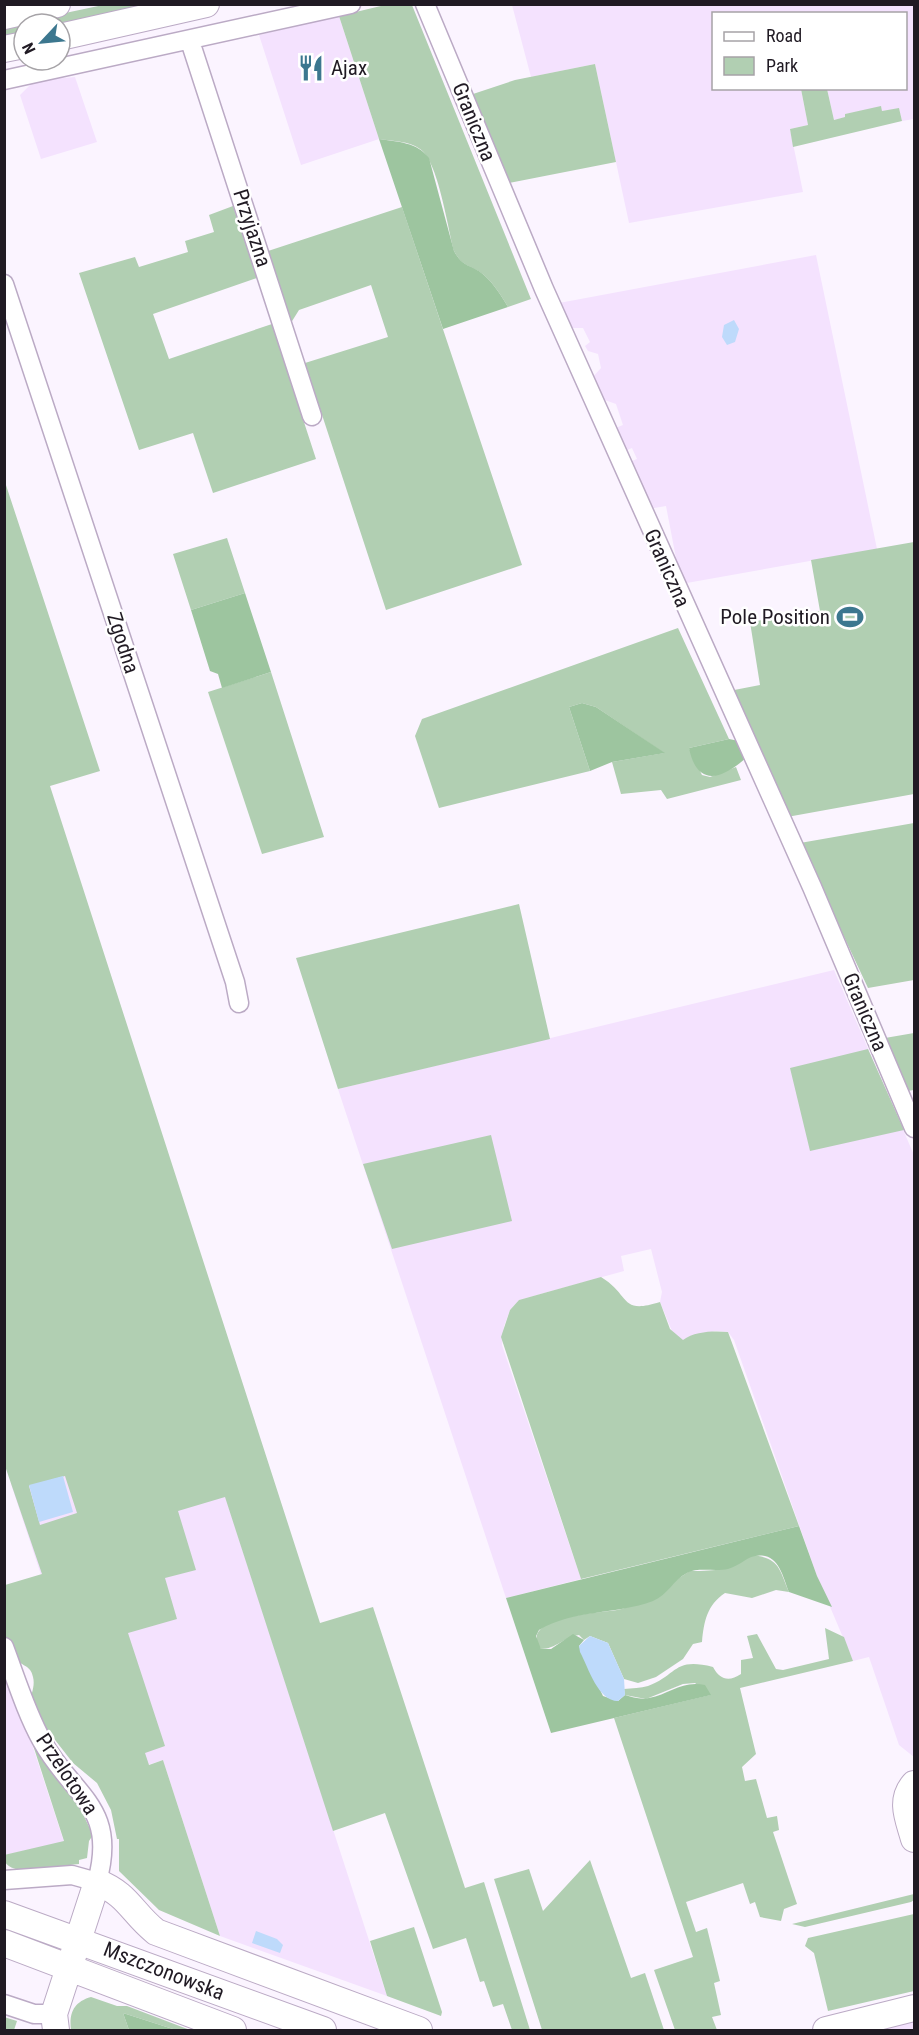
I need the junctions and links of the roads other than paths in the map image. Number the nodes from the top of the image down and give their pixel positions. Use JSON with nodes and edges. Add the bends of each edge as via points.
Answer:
{"nodes":[{"id":1,"x":57,"y":4,"type":"edge"},
{"id":2,"x":206,"y":4,"type":"edge"},
{"id":3,"x":351,"y":4,"type":"edge"},
{"id":4,"x":426,"y":4,"type":"edge"},
{"id":5,"x":4,"y":16,"type":"edge"},
{"id":6,"x":72,"y":34,"type":"edge"},
{"id":7,"x":190,"y":41,"type":"junction"},
{"id":8,"x":4,"y":51,"type":"edge"},
{"id":9,"x":8,"y":79,"type":"edge"},
{"id":10,"x":4,"y":284,"type":"edge"},
{"id":11,"x":312,"y":416,"type":"dead end"},
{"id":12,"x":239,"y":1003,"type":"dead end"},
{"id":13,"x":915,"y":1128,"type":"edge"},
{"id":14,"x":4,"y":1647,"type":"edge"},
{"id":15,"x":915,"y":1785,"type":"edge"},
{"id":16,"x":915,"y":1839,"type":"edge"},
{"id":17,"x":4,"y":1880,"type":"edge"},
{"id":18,"x":97,"y":1882,"type":"junction"},
{"id":19,"x":4,"y":1914,"type":"edge"},
{"id":20,"x":77,"y":1938,"type":"junction"},
{"id":21,"x":4,"y":1943,"type":"edge"},
{"id":22,"x":68,"y":1967,"type":"junction"},
{"id":23,"x":4,"y":2004,"type":"edge"},
{"id":24,"x":915,"y":2008,"type":"edge"},
{"id":25,"x":55,"y":2022,"type":"edge"},
{"id":26,"x":233,"y":2031,"type":"edge"},
{"id":27,"x":323,"y":2031,"type":"edge"},
{"id":28,"x":419,"y":2031,"type":"edge"},
{"id":29,"x":826,"y":2031,"type":"edge"}],
"edges":[{"from":1,"to":5,"type":"main road"},
{"from":2,"to":6,"type":"main road"},
{"from":3,"to":7,"type":"street"},
{"from":4,"to":13,"type":"street","name":"Graniczna","via":[[544,289],[807,876]]},
{"from":7,"to":9,"type":"street"},
{"from":7,"to":11,"type":"street","name":"Przyjazna"},
{"from":8,"to":9,"type":"street"},
{"from":10,"to":12,"type":"street","name":"Zgodna"},
{"from":14,"to":18,"type":"street","name":"Przelotowa","via":[[43,1744],[99,1821],[104,1845]]},
{"from":15,"to":16,"type":"main road","via":[[908,1791],[905,1808]]},
{"from":17,"to":18,"type":"street","via":[[72,1875]]},
{"from":18,"to":20,"type":"main road","name":"Przelotowa"},
{"from":18,"to":28,"type":"main road","via":[[120,1893],[156,1932]]},
{"from":19,"to":20,"type":"main road","name":"Mszczonowska"},
{"from":20,"to":22,"type":"main road","name":"Przelotowa"},
{"from":20,"to":27,"type":"main road","name":"Mszczonowska"},
{"from":21,"to":22,"type":"main road","name":"Mszczonowska"},
{"from":22,"to":25,"type":"main road","name":"Przelotowa"},
{"from":22,"to":26,"type":"main road","name":"Mszczonowska"},
{"from":23,"to":25,"type":"street"},
{"from":24,"to":29,"type":"main road"}]}
